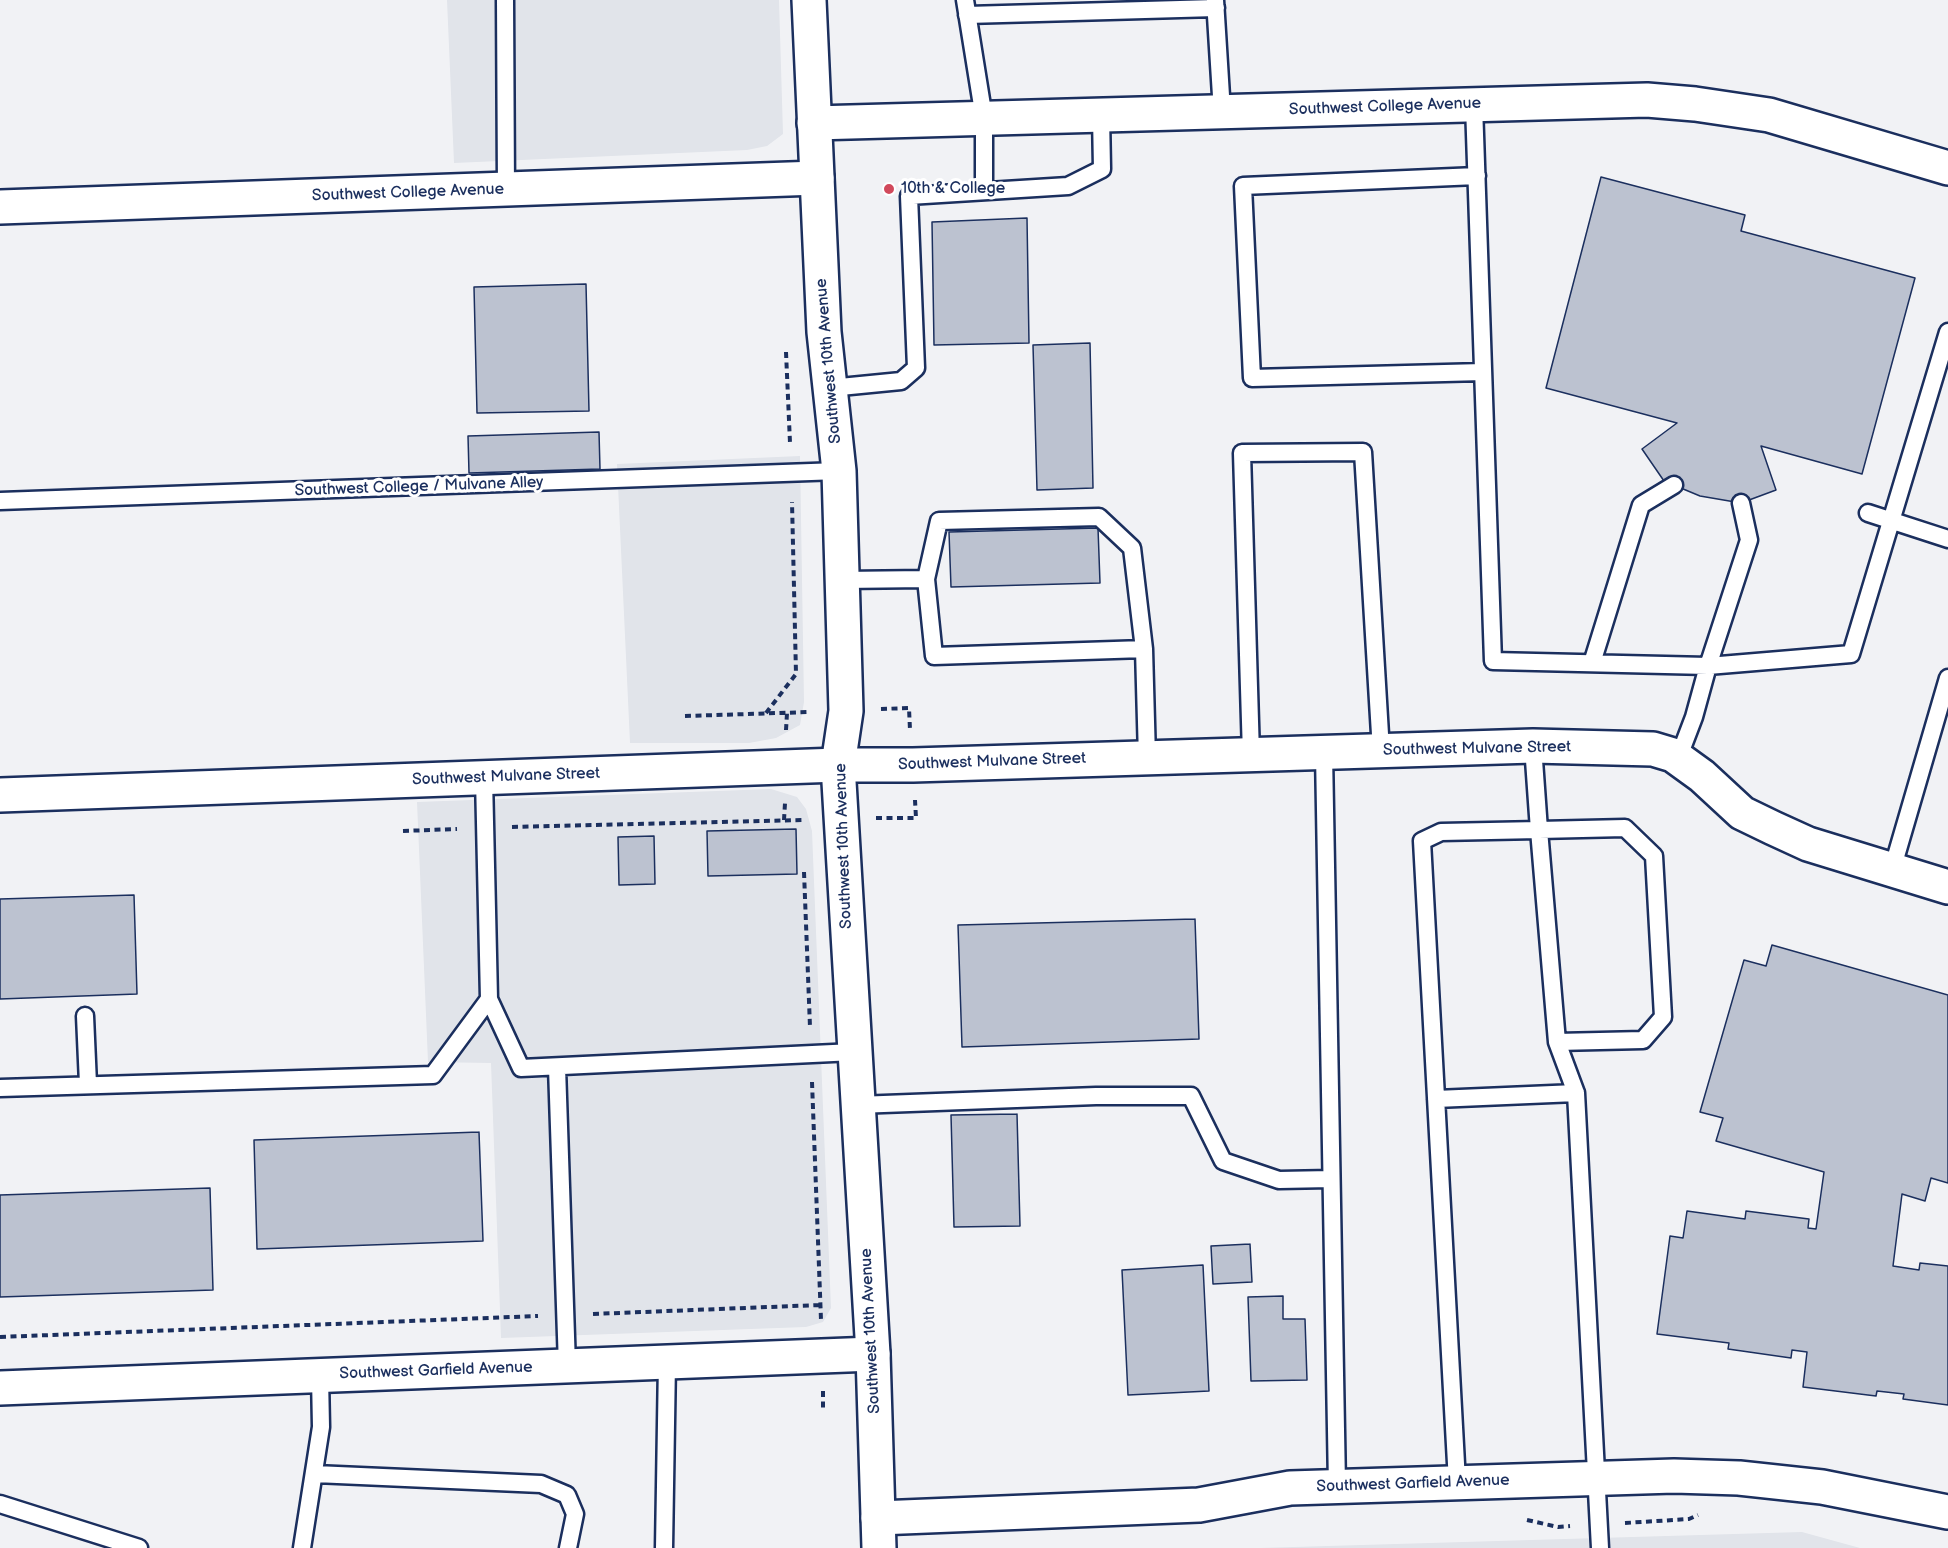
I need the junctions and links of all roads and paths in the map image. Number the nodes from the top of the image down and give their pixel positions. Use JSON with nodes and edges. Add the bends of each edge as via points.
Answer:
{"nodes":[{"id":1,"x":505,"y":0,"type":"edge"},
{"id":2,"x":809,"y":0,"type":"edge"},
{"id":3,"x":1215,"y":4,"type":"edge"},
{"id":4,"x":966,"y":7,"type":"edge"},
{"id":5,"x":1474,"y":105,"type":"junction"},
{"id":6,"x":1222,"y":112,"type":"junction"},
{"id":7,"x":1101,"y":115,"type":"junction"},
{"id":8,"x":984,"y":118,"type":"junction"},
{"id":9,"x":814,"y":123,"type":"junction"},
{"id":10,"x":1948,"y":168,"type":"edge"},
{"id":11,"x":1477,"y":176,"type":"junction"},
{"id":12,"x":817,"y":178,"type":"junction"},
{"id":13,"x":506,"y":189,"type":"junction"},
{"id":14,"x":984,"y":191,"type":"junction"},
{"id":15,"x":0,"y":207,"type":"edge"},
{"id":16,"x":1948,"y":332,"type":"edge"},
{"id":17,"x":786,"y":345,"type":"dead end"},
{"id":18,"x":1483,"y":372,"type":"junction"},
{"id":19,"x":830,"y":388,"type":"junction"},
{"id":20,"x":839,"y":471,"type":"junction"},
{"id":21,"x":792,"y":474,"type":"junction"},
{"id":22,"x":1674,"y":485,"type":"dead end"},
{"id":23,"x":0,"y":501,"type":"edge"},
{"id":24,"x":1741,"y":503,"type":"dead end"},
{"id":25,"x":1868,"y":513,"type":"dead end"},
{"id":26,"x":1893,"y":521,"type":"junction"},
{"id":27,"x":1948,"y":538,"type":"edge"},
{"id":28,"x":926,"y":579,"type":"junction"},
{"id":29,"x":842,"y":580,"type":"junction"},
{"id":30,"x":1144,"y":650,"type":"junction"},
{"id":31,"x":1592,"y":663,"type":"junction"},
{"id":32,"x":1708,"y":666,"type":"junction"},
{"id":33,"x":1948,"y":678,"type":"edge"},
{"id":34,"x":766,"y":713,"type":"junction"},
{"id":35,"x":787,"y":713,"type":"dead end"},
{"id":36,"x":685,"y":716,"type":"dead end"},
{"id":37,"x":1533,"y":746,"type":"junction"},
{"id":38,"x":1381,"y":751,"type":"junction"},
{"id":39,"x":1324,"y":753,"type":"junction"},
{"id":40,"x":1251,"y":755,"type":"junction"},
{"id":41,"x":1147,"y":758,"type":"junction"},
{"id":42,"x":1678,"y":759,"type":"junction"},
{"id":43,"x":838,"y":765,"type":"junction"},
{"id":44,"x":484,"y":778,"type":"junction"},
{"id":45,"x":0,"y":795,"type":"edge"},
{"id":46,"x":484,"y":828,"type":"junction"},
{"id":47,"x":803,"y":829,"type":"dead end"},
{"id":48,"x":1539,"y":830,"type":"junction"},
{"id":49,"x":403,"y":831,"type":"dead end"},
{"id":50,"x":804,"y":862,"type":"dead end"},
{"id":51,"x":1892,"y":870,"type":"junction"},
{"id":52,"x":1948,"y":887,"type":"edge"},
{"id":53,"x":489,"y":999,"type":"junction"},
{"id":54,"x":85,"y":1016,"type":"dead end"},
{"id":55,"x":1557,"y":1042,"type":"junction"},
{"id":56,"x":854,"y":1052,"type":"junction"},
{"id":57,"x":812,"y":1055,"type":"junction"},
{"id":58,"x":557,"y":1067,"type":"junction"},
{"id":59,"x":88,"y":1084,"type":"junction"},
{"id":60,"x":0,"y":1088,"type":"edge"},
{"id":61,"x":1576,"y":1093,"type":"junction"},
{"id":62,"x":1437,"y":1100,"type":"junction"},
{"id":63,"x":857,"y":1105,"type":"junction"},
{"id":64,"x":1331,"y":1179,"type":"junction"},
{"id":65,"x":820,"y":1305,"type":"junction"},
{"id":66,"x":564,"y":1315,"type":"junction"},
{"id":67,"x":0,"y":1337,"type":"edge"},
{"id":68,"x":873,"y":1354,"type":"junction"},
{"id":69,"x":822,"y":1355,"type":"junction"},
{"id":70,"x":667,"y":1361,"type":"junction"},
{"id":71,"x":567,"y":1366,"type":"junction"},
{"id":72,"x":320,"y":1376,"type":"junction"},
{"id":73,"x":0,"y":1388,"type":"edge"},
{"id":74,"x":823,"y":1408,"type":"dead end"},
{"id":75,"x":315,"y":1474,"type":"junction"},
{"id":76,"x":1596,"y":1479,"type":"junction"},
{"id":77,"x":1457,"y":1482,"type":"junction"},
{"id":78,"x":1337,"y":1486,"type":"junction"},
{"id":79,"x":0,"y":1504,"type":"edge"},
{"id":80,"x":1709,"y":1511,"type":"dead end"},
{"id":81,"x":1948,"y":1512,"type":"edge"},
{"id":82,"x":1523,"y":1519,"type":"dead end"},
{"id":83,"x":1598,"y":1525,"type":"junction"},
{"id":84,"x":878,"y":1533,"type":"edge"},
{"id":85,"x":139,"y":1548,"type":"edge"},
{"id":86,"x":302,"y":1548,"type":"edge"},
{"id":87,"x":568,"y":1548,"type":"edge"},
{"id":88,"x":664,"y":1548,"type":"edge"},
{"id":89,"x":1600,"y":1548,"type":"edge"}],
"edges":[{"from":1,"to":13,"type":"lane"},
{"from":2,"to":9,"type":"street","name":"Southwest 10th Avenue"},
{"from":3,"to":4,"type":"lane"},
{"from":3,"to":6,"type":"lane"},
{"from":4,"to":8,"type":"lane"},
{"from":5,"to":6,"type":"street","name":"Southwest College Avenue"},
{"from":5,"to":10,"type":"street","name":"Southwest College Avenue","via":[[1647,100],[1695,104],[1769,115]]},
{"from":5,"to":11,"type":"lane"},
{"from":6,"to":7,"type":"street","name":"Southwest College Avenue"},
{"from":7,"to":8,"type":"street","name":"Southwest College Avenue"},
{"from":7,"to":14,"type":"lane","via":[[1102,169],[1068,186]]},
{"from":8,"to":9,"type":"street","name":"Southwest College Avenue"},
{"from":8,"to":14,"type":"lane"},
{"from":9,"to":12,"type":"street","name":"Southwest 10th Avenue"},
{"from":11,"to":18,"type":"lane"},
{"from":11,"to":18,"type":"lane","via":[[1243,186],[1252,378]]},
{"from":12,"to":13,"type":"street","name":"Southwest College Avenue"},
{"from":12,"to":19,"type":"street","name":"Southwest 10th Avenue"},
{"from":13,"to":15,"type":"street","name":"Southwest College Avenue"},
{"from":14,"to":19,"type":"lane","via":[[909,196],[916,368],[901,381]]},
{"from":16,"to":26,"type":"lane"},
{"from":17,"to":21,"type":"path"},
{"from":18,"to":31,"type":"lane","via":[[1493,661]]},
{"from":19,"to":20,"type":"street","name":"Southwest 10th Avenue"},
{"from":20,"to":21,"type":"lane","name":"Southwest College / Mulvane Alley"},
{"from":20,"to":29,"type":"street","name":"Southwest 10th Avenue"},
{"from":21,"to":23,"type":"lane","name":"Southwest College / Mulvane Alley"},
{"from":21,"to":34,"type":"path","via":[[796,674]]},
{"from":22,"to":31,"type":"lane","via":[[1641,505]]},
{"from":24,"to":32,"type":"lane","via":[[1749,540]]},
{"from":25,"to":26,"type":"lane"},
{"from":26,"to":27,"type":"lane"},
{"from":26,"to":32,"type":"lane","via":[[1851,654]]},
{"from":28,"to":29,"type":"lane"},
{"from":28,"to":30,"type":"lane","via":[[934,656]]},
{"from":28,"to":30,"type":"lane","via":[[939,521],[1099,517],[1132,548]]},
{"from":29,"to":43,"type":"street","name":"Southwest 10th Avenue","via":[[846,711]]},
{"from":30,"to":41,"type":"lane"},
{"from":31,"to":32,"type":"lane"},
{"from":32,"to":42,"type":"lane","via":[[1695,717]]},
{"from":33,"to":51,"type":"lane"},
{"from":34,"to":35,"type":"path"},
{"from":34,"to":36,"type":"path"},
{"from":37,"to":38,"type":"street","name":"Southwest Mulvane Street"},
{"from":37,"to":42,"type":"street","name":"Southwest Mulvane Street","via":[[1653,749]]},
{"from":37,"to":48,"type":"lane"},
{"from":38,"to":39,"type":"street","name":"Southwest Mulvane Street"},
{"from":38,"to":40,"type":"lane","via":[[1363,452],[1242,453]]},
{"from":39,"to":40,"type":"street","name":"Southwest Mulvane Street"},
{"from":39,"to":64,"type":"lane"},
{"from":40,"to":41,"type":"street","name":"Southwest Mulvane Street"},
{"from":41,"to":43,"type":"street","name":"Southwest Mulvane Street"},
{"from":42,"to":51,"type":"street","name":"Southwest Mulvane Street","via":[[1742,813],[1808,844]]},
{"from":43,"to":44,"type":"street","name":"Southwest Mulvane Street"},
{"from":43,"to":56,"type":"street","name":"Southwest 10th Avenue"},
{"from":44,"to":45,"type":"street","name":"Southwest Mulvane Street"},
{"from":44,"to":46,"type":"lane"},
{"from":46,"to":47,"type":"path","via":[[803,818]]},
{"from":46,"to":49,"type":"path"},
{"from":46,"to":53,"type":"lane"},
{"from":48,"to":55,"type":"lane"},
{"from":48,"to":55,"type":"lane","via":[[1625,828],[1654,856],[1663,1017],[1643,1040]]},
{"from":48,"to":62,"type":"lane","via":[[1442,832],[1422,841]]},
{"from":50,"to":57,"type":"path"},
{"from":51,"to":52,"type":"street","name":"Southwest Mulvane Street"},
{"from":53,"to":58,"type":"lane","via":[[521,1068]]},
{"from":53,"to":59,"type":"lane","via":[[434,1075]]},
{"from":54,"to":59,"type":"lane"},
{"from":55,"to":61,"type":"lane"},
{"from":56,"to":57,"type":"lane"},
{"from":56,"to":63,"type":"street","name":"Southwest 10th Avenue"},
{"from":57,"to":58,"type":"lane"},
{"from":57,"to":65,"type":"path"},
{"from":58,"to":66,"type":"lane"},
{"from":59,"to":60,"type":"lane"},
{"from":61,"to":62,"type":"lane"},
{"from":61,"to":76,"type":"lane"},
{"from":62,"to":77,"type":"lane"},
{"from":63,"to":64,"type":"lane","via":[[1191,1096],[1223,1161],[1279,1180]]},
{"from":63,"to":68,"type":"street","name":"Southwest 10th Avenue"},
{"from":64,"to":78,"type":"lane"},
{"from":65,"to":66,"type":"path"},
{"from":65,"to":69,"type":"path"},
{"from":66,"to":67,"type":"path"},
{"from":66,"to":71,"type":"lane"},
{"from":68,"to":69,"type":"street","name":"Southwest Garfield Avenue"},
{"from":68,"to":84,"type":"street","name":"Southwest 10th Avenue"},
{"from":69,"to":70,"type":"street","name":"Southwest Garfield Avenue"},
{"from":69,"to":74,"type":"path"},
{"from":70,"to":71,"type":"street","name":"Southwest Garfield Avenue"},
{"from":70,"to":88,"type":"lane"},
{"from":71,"to":72,"type":"street","name":"Southwest Garfield Avenue"},
{"from":72,"to":73,"type":"street","name":"Southwest Garfield Avenue"},
{"from":72,"to":75,"type":"lane","via":[[321,1427]]},
{"from":75,"to":86,"type":"lane"},
{"from":75,"to":87,"type":"lane","via":[[541,1484],[567,1495],[575,1514]]},
{"from":76,"to":77,"type":"street","name":"Southwest Garfield Avenue"},
{"from":76,"to":81,"type":"street","name":"Southwest Garfield Avenue","via":[[1739,1478],[1822,1487]]},
{"from":76,"to":83,"type":"lane"},
{"from":77,"to":78,"type":"street","name":"Southwest Garfield Avenue"},
{"from":78,"to":84,"type":"street","name":"Southwest Garfield Avenue","via":[[1290,1488],[1199,1505]]},
{"from":79,"to":85,"type":"lane"},
{"from":80,"to":83,"type":"path","via":[[1689,1519]]},
{"from":82,"to":83,"type":"path","via":[[1558,1527]]},
{"from":83,"to":89,"type":"lane"}]}
